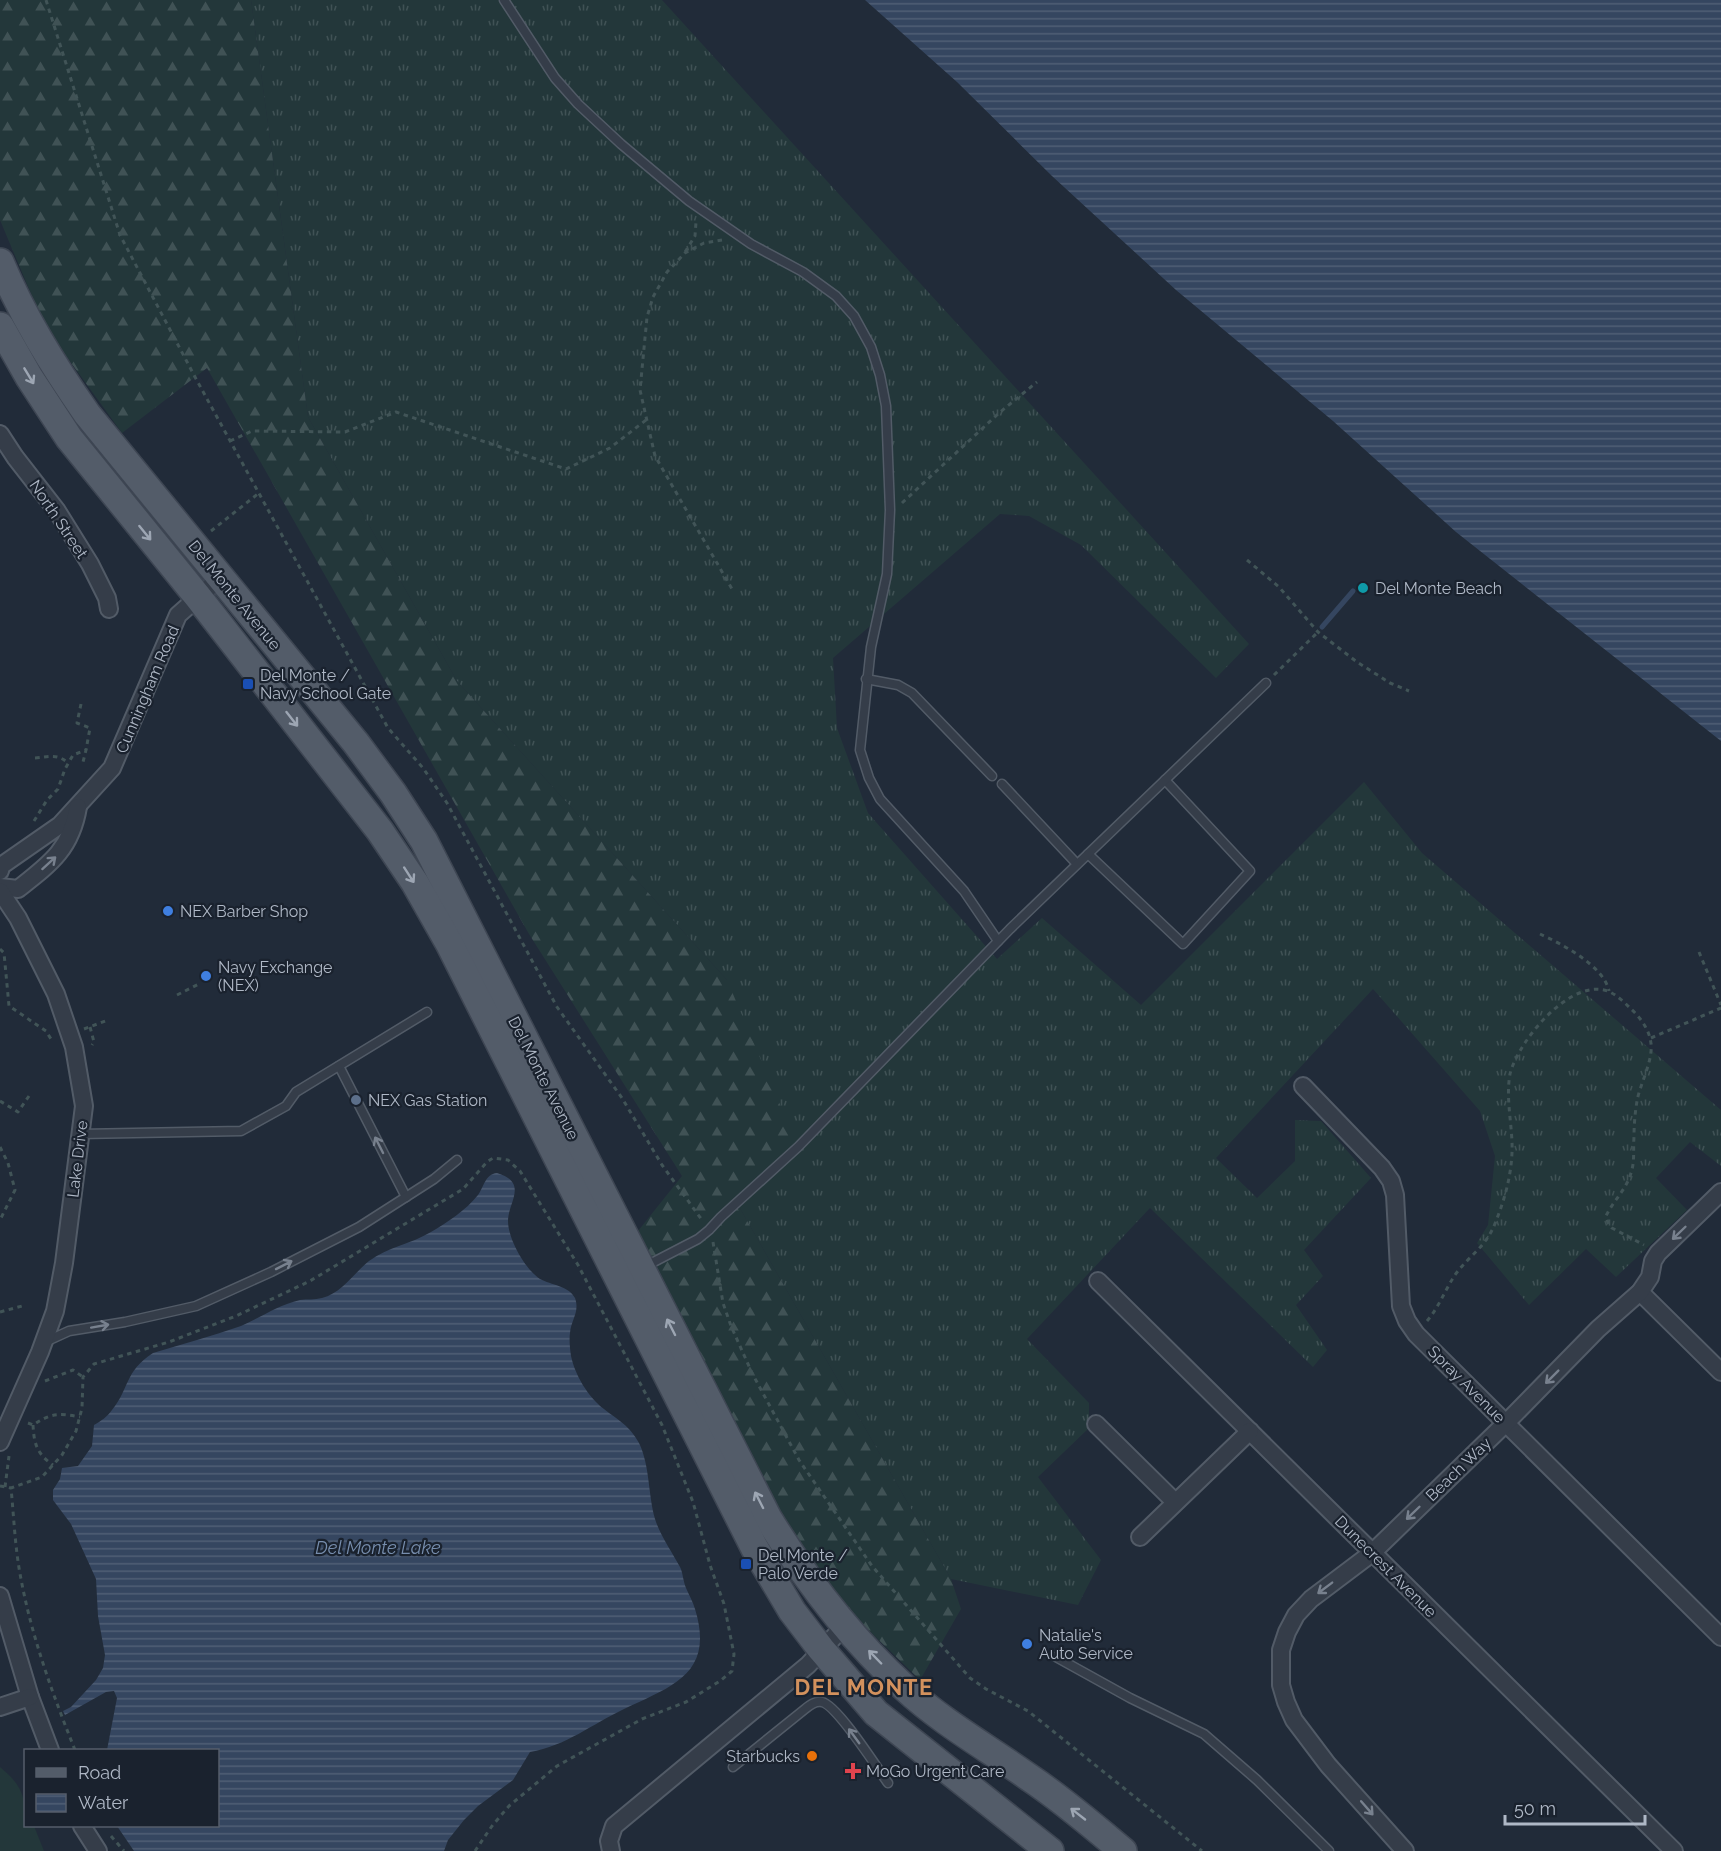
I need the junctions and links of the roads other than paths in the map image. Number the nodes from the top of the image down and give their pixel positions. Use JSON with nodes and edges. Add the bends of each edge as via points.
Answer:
{"nodes":[{"id":1,"x":504,"y":0,"type":"edge"},
{"id":2,"x":0,"y":262,"type":"edge"},
{"id":3,"x":0,"y":326,"type":"edge"},
{"id":4,"x":0,"y":434,"type":"edge"},
{"id":5,"x":221,"y":577,"type":"junction"},
{"id":6,"x":198,"y":597,"type":"junction"},
{"id":7,"x":109,"y":609,"type":"dead end"},
{"id":8,"x":866,"y":679,"type":"junction"},
{"id":9,"x":1266,"y":683,"type":"road end"},
{"id":10,"x":992,"y":776,"type":"dead end"},
{"id":11,"x":1165,"y":780,"type":"junction"},
{"id":12,"x":1002,"y":784,"type":"dead end"},
{"id":13,"x":78,"y":806,"type":"junction"},
{"id":14,"x":1088,"y":854,"type":"junction"},
{"id":15,"x":1077,"y":864,"type":"junction"},
{"id":16,"x":0,"y":871,"type":"edge"},
{"id":17,"x":0,"y":889,"type":"edge"},
{"id":18,"x":998,"y":941,"type":"junction"},
{"id":19,"x":428,"y":1012,"type":"dead end"},
{"id":20,"x":339,"y":1066,"type":"junction"},
{"id":21,"x":1303,"y":1086,"type":"dead end"},
{"id":22,"x":80,"y":1134,"type":"junction"},
{"id":23,"x":456,"y":1160,"type":"dead end"},
{"id":24,"x":1721,"y":1192,"type":"edge"},
{"id":25,"x":406,"y":1197,"type":"junction"},
{"id":26,"x":641,"y":1268,"type":"junction"},
{"id":27,"x":1098,"y":1281,"type":"dead end"},
{"id":28,"x":1640,"y":1292,"type":"junction"},
{"id":29,"x":44,"y":1343,"type":"junction"},
{"id":30,"x":1721,"y":1372,"type":"edge"},
{"id":31,"x":1506,"y":1423,"type":"junction"},
{"id":32,"x":1096,"y":1424,"type":"dead end"},
{"id":33,"x":1250,"y":1431,"type":"junction"},
{"id":34,"x":2,"y":1437,"type":"edge"},
{"id":35,"x":1175,"y":1502,"type":"junction"},
{"id":36,"x":1140,"y":1537,"type":"dead end"},
{"id":37,"x":1372,"y":1553,"type":"junction"},
{"id":38,"x":0,"y":1596,"type":"edge"},
{"id":39,"x":844,"y":1625,"type":"junction"},
{"id":40,"x":1721,"y":1637,"type":"edge"},
{"id":41,"x":821,"y":1649,"type":"junction"},
{"id":42,"x":1056,"y":1657,"type":"dead end"},
{"id":43,"x":30,"y":1697,"type":"junction"},
{"id":44,"x":0,"y":1707,"type":"edge"},
{"id":45,"x":50,"y":1749,"type":"edge"},
{"id":46,"x":733,"y":1767,"type":"dead end"},
{"id":47,"x":888,"y":1783,"type":"dead end"},
{"id":48,"x":83,"y":1827,"type":"edge"},
{"id":49,"x":96,"y":1851,"type":"edge"},
{"id":50,"x":611,"y":1851,"type":"edge"},
{"id":51,"x":1050,"y":1851,"type":"edge"},
{"id":52,"x":1123,"y":1851,"type":"edge"},
{"id":53,"x":1329,"y":1851,"type":"edge"},
{"id":54,"x":1405,"y":1851,"type":"edge"},
{"id":55,"x":1674,"y":1851,"type":"edge"}],
"edges":[{"from":1,"to":8,"type":"lane","via":[[555,78],[578,104],[689,201],[836,296],[854,316],[871,347],[886,406],[890,514],[887,574]]},
{"from":2,"to":5,"type":"main road","name":"Del Monte Avenue","via":[[28,324],[63,380],[117,453]]},
{"from":3,"to":6,"type":"main road","name":"Del Monte Avenue","one_way":true,"via":[[69,438]]},
{"from":4,"to":7,"type":"street","name":"North Street","via":[[57,511],[90,564]]},
{"from":5,"to":6,"type":"street","name":"Cunningham Road"},
{"from":5,"to":26,"type":"main road","name":"Del Monte Avenue","via":[[356,743],[424,841]]},
{"from":6,"to":13,"type":"street","name":"Cunningham Road","via":[[178,615],[112,768]]},
{"from":6,"to":41,"type":"main road","name":"Del Monte Avenue","one_way":true,"via":[[380,831],[415,883],[466,975],[754,1547],[792,1611]]},
{"from":8,"to":10,"type":"lane","via":[[898,685],[912,693]]},
{"from":8,"to":18,"type":"lane","via":[[860,750],[869,778],[880,799],[964,891]]},
{"from":9,"to":11,"type":"lane"},
{"from":11,"to":14,"type":"lane"},
{"from":11,"to":14,"type":"lane","via":[[1251,871],[1183,944]]},
{"from":12,"to":15,"type":"lane"},
{"from":13,"to":16,"type":"street","name":"Cunningham Road","via":[[52,831],[1,866]]},
{"from":17,"to":13,"type":"street","name":"Cunningham Road","one_way":true,"via":[[18,889],[61,852]]},
{"from":14,"to":15,"type":"lane"},
{"from":15,"to":18,"type":"lane"},
{"from":17,"to":22,"type":"street","name":"Lake Drive","via":[[56,994],[70,1033],[84,1106]]},
{"from":18,"to":26,"type":"lane","via":[[798,1147],[710,1230]]},
{"from":19,"to":20,"type":"lane"},
{"from":20,"to":22,"type":"lane","via":[[296,1092],[286,1106],[241,1131]]},
{"from":25,"to":20,"type":"lane","one_way":true},
{"from":21,"to":31,"type":"street","name":"Spray Avenue","via":[[1391,1181],[1401,1306],[1407,1321]]},
{"from":22,"to":29,"type":"street","name":"Lake Drive","via":[[59,1292]]},
{"from":23,"to":25,"type":"lane"},
{"from":24,"to":28,"type":"street","name":"Beach Way","one_way":true,"via":[[1658,1253]]},
{"from":29,"to":25,"type":"lane","one_way":true,"via":[[69,1331],[196,1306],[359,1227]]},
{"from":39,"to":26,"type":"main road","name":"Del Monte Avenue","one_way":true,"via":[[768,1518]]},
{"from":27,"to":33,"type":"street","name":"Dunecrest Avenue"},
{"from":28,"to":30,"type":"street"},
{"from":28,"to":31,"type":"street","name":"Beach Way","one_way":true},
{"from":29,"to":34,"type":"street","name":"Lake Drive"},
{"from":31,"to":37,"type":"street","name":"Beach Way","one_way":true},
{"from":31,"to":40,"type":"street","name":"Spray Avenue"},
{"from":32,"to":35,"type":"street"},
{"from":33,"to":35,"type":"street"},
{"from":33,"to":37,"type":"street","name":"Dunecrest Avenue"},
{"from":35,"to":36,"type":"street"},
{"from":37,"to":54,"type":"street","name":"Beach Way","one_way":true,"via":[[1296,1615],[1281,1650],[1281,1684],[1294,1720],[1328,1765]]},
{"from":37,"to":55,"type":"street","name":"Dunecrest Avenue"},
{"from":38,"to":43,"type":"street"},
{"from":39,"to":41,"type":"street"},
{"from":52,"to":39,"type":"main road","name":"Del Monte Avenue","one_way":true,"via":[[1031,1778],[967,1737],[905,1688]]},
{"from":41,"to":50,"type":"street","via":[[808,1665],[614,1826],[609,1841]]},
{"from":41,"to":51,"type":"main road","name":"Del Monte Avenue","via":[[876,1713]]},
{"from":42,"to":53,"type":"lane","via":[[1204,1734]]},
{"from":43,"to":44,"type":"street"},
{"from":43,"to":45,"type":"street"},
{"from":47,"to":46,"type":"lane","one_way":true,"via":[[840,1717],[823,1702],[805,1709]]},
{"from":48,"to":49,"type":"street"}]}
